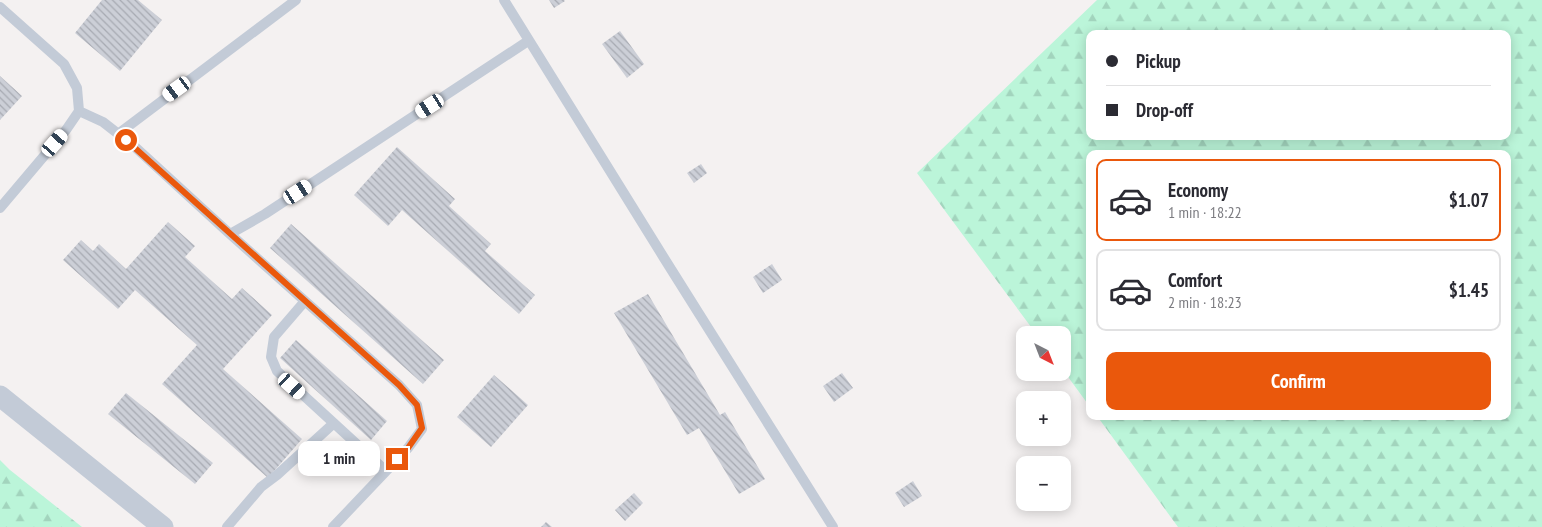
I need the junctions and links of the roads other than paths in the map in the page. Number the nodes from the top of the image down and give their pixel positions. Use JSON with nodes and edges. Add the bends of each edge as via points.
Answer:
{"nodes":[{"id":1,"x":296,"y":0,"type":"edge"},
{"id":2,"x":504,"y":0,"type":"edge"},
{"id":3,"x":0,"y":7,"type":"edge"},
{"id":4,"x":528,"y":41,"type":"junction"},
{"id":5,"x":79,"y":111,"type":"junction"},
{"id":6,"x":118,"y":134,"type":"junction"},
{"id":7,"x":0,"y":208,"type":"edge"},
{"id":8,"x":230,"y":234,"type":"junction"},
{"id":9,"x":305,"y":301,"type":"junction"},
{"id":10,"x":0,"y":396,"type":"edge"},
{"id":11,"x":334,"y":423,"type":"junction"},
{"id":12,"x":386,"y":470,"type":"junction"},
{"id":13,"x":163,"y":527,"type":"edge"},
{"id":14,"x":227,"y":527,"type":"edge"},
{"id":15,"x":333,"y":527,"type":"edge"},
{"id":16,"x":833,"y":527,"type":"edge"}],
"edges":[{"from":1,"to":6,"type":"lane"},
{"from":2,"to":4,"type":"lane"},
{"from":3,"to":5,"type":"lane","via":[[64,64],[77,88]]},
{"from":4,"to":8,"type":"lane"},
{"from":4,"to":16,"type":"lane"},
{"from":5,"to":6,"type":"lane","via":[[103,122]]},
{"from":5,"to":7,"type":"lane"},
{"from":6,"to":8,"type":"lane"},
{"from":8,"to":9,"type":"lane"},
{"from":9,"to":11,"type":"lane","via":[[274,337],[271,357],[276,371]]},
{"from":9,"to":12,"type":"lane","via":[[417,405],[422,428]]},
{"from":10,"to":13,"type":"street"},
{"from":11,"to":12,"type":"lane"},
{"from":11,"to":14,"type":"lane","via":[[261,487]]},
{"from":12,"to":15,"type":"lane"}]}
